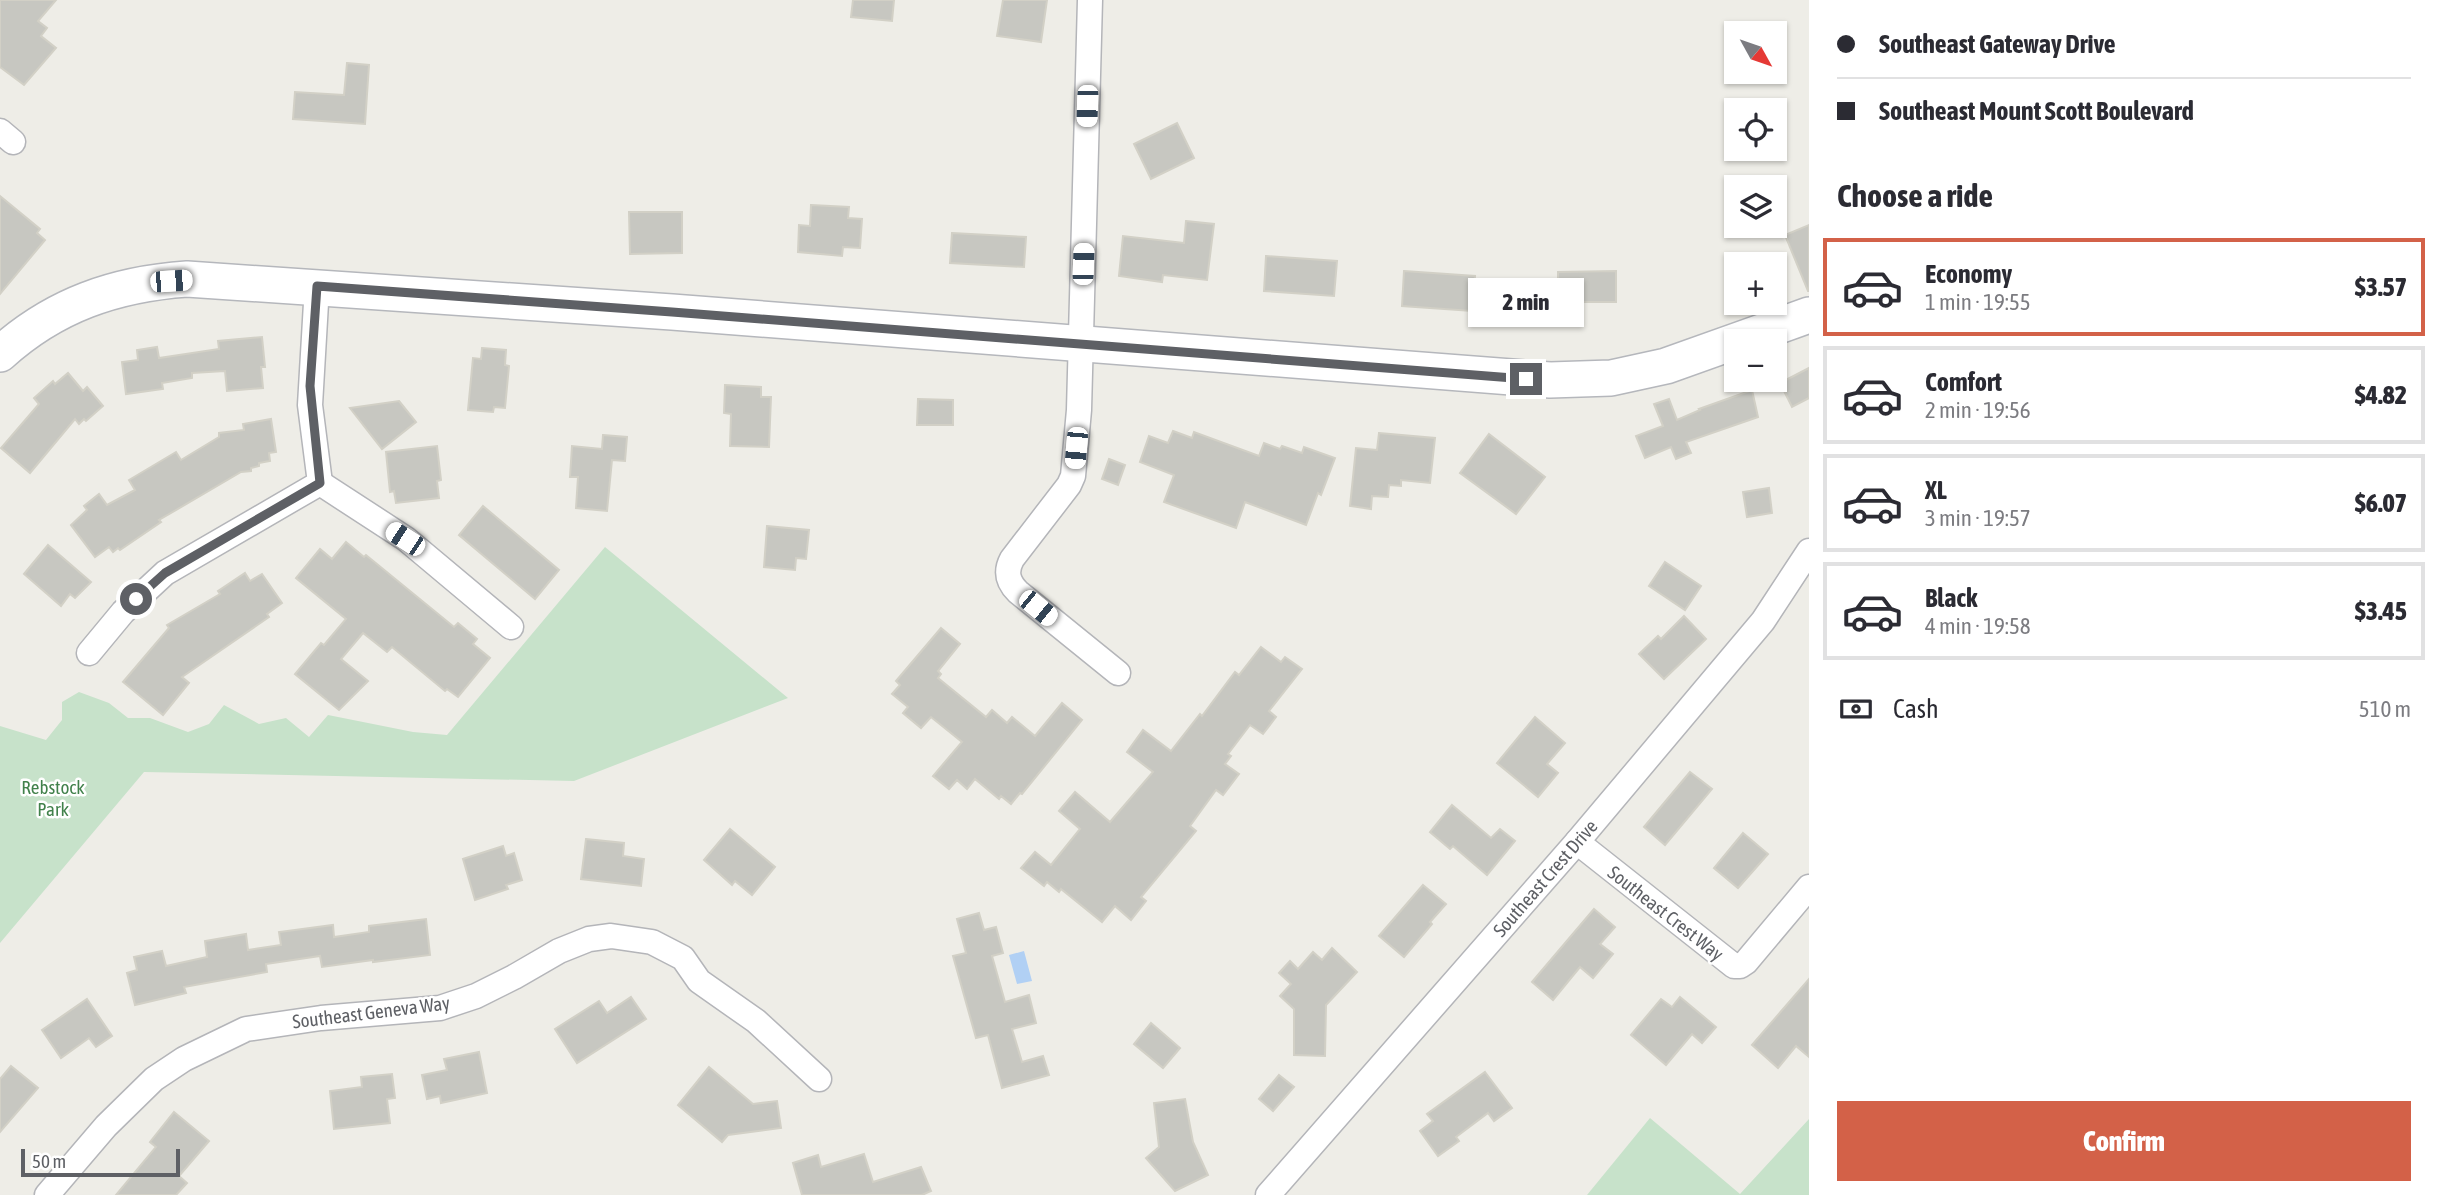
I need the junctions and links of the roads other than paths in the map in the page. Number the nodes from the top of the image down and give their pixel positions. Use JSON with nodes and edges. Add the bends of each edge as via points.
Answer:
{"nodes":[{"id":1,"x":1090,"y":0,"type":"edge"},
{"id":2,"x":317,"y":286,"type":"junction"},
{"id":3,"x":1809,"y":315,"type":"edge"},
{"id":4,"x":1080,"y":344,"type":"junction"},
{"id":5,"x":0,"y":354,"type":"edge"},
{"id":6,"x":320,"y":483,"type":"junction"},
{"id":7,"x":1809,"y":551,"type":"edge"},
{"id":8,"x":511,"y":627,"type":"dead end"},
{"id":9,"x":89,"y":653,"type":"dead end"},
{"id":10,"x":1118,"y":673,"type":"dead end"},
{"id":11,"x":1577,"y":842,"type":"junction"},
{"id":12,"x":1809,"y":887,"type":"edge"},
{"id":13,"x":819,"y":1080,"type":"dead end"},
{"id":14,"x":55,"y":1192,"type":"edge"},
{"id":15,"x":1268,"y":1195,"type":"edge"}],
"edges":[{"from":1,"to":4,"type":"street"},
{"from":2,"to":4,"type":"main road"},
{"from":2,"to":5,"type":"main road","via":[[187,279],[125,287],[58,313]]},
{"from":2,"to":6,"type":"street","via":[[310,386]]},
{"from":3,"to":4,"type":"main road","via":[[1667,366],[1585,380],[1493,377]]},
{"from":4,"to":10,"type":"street","via":[[1073,476],[1012,559],[1008,576],[1018,592]]},
{"from":6,"to":8,"type":"street","via":[[405,539]]},
{"from":6,"to":9,"type":"street","via":[[165,573],[123,612]]},
{"from":7,"to":11,"type":"street","name":"Southeast Crest Drive","via":[[1763,621]]},
{"from":11,"to":12,"type":"street","name":"Southeast Crest Way","via":[[1734,966],[1746,962]]},
{"from":11,"to":15,"type":"street","name":"Southeast Crest Drive"},
{"from":13,"to":14,"type":"street","name":"Southeast Geneva Way","via":[[756,1021],[699,981],[682,958],[652,942],[611,936],[589,939],[476,996],[440,1008],[246,1028],[154,1079],[106,1126]]}]}
